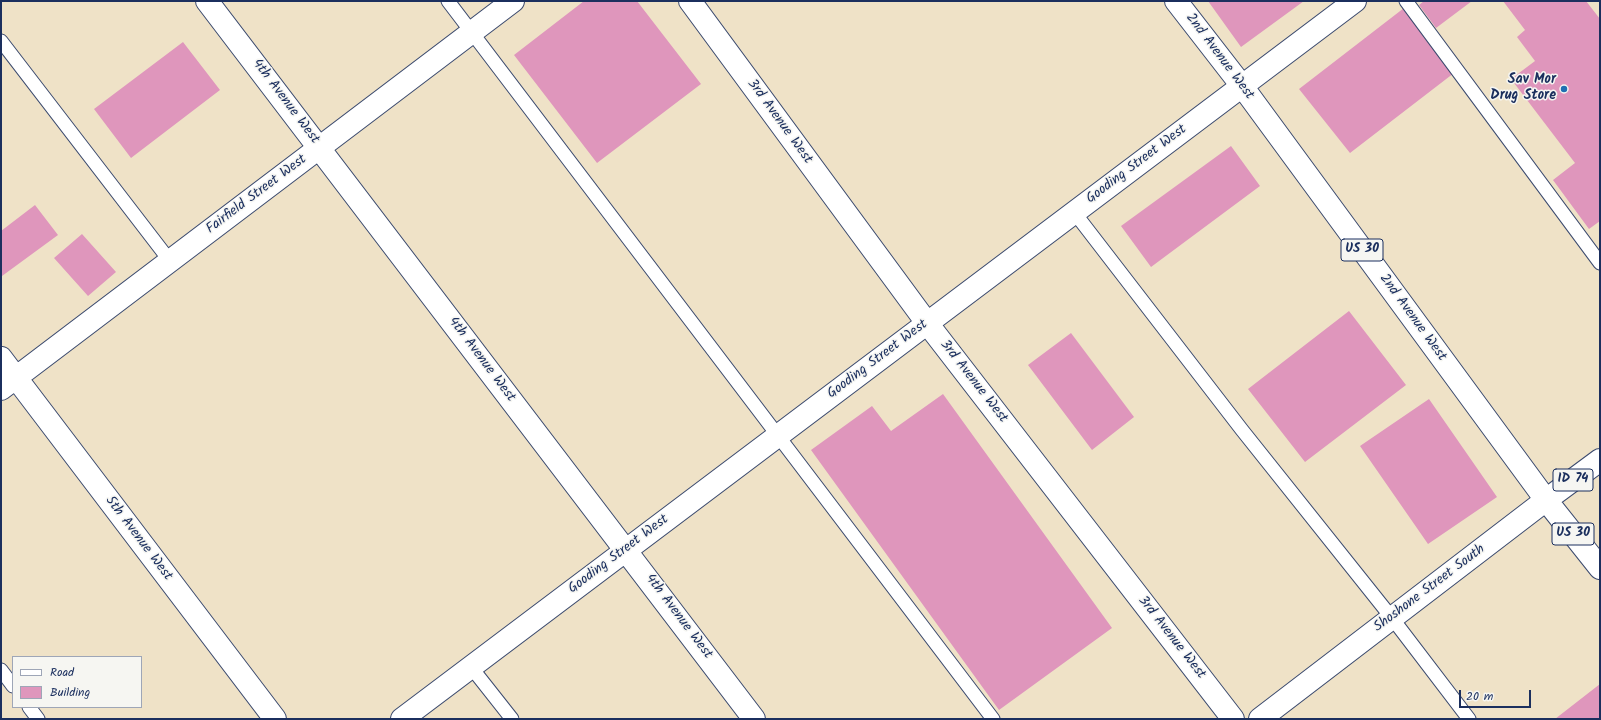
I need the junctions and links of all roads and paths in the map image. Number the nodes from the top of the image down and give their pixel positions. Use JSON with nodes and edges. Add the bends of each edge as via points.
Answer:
{"nodes":[{"id":1,"x":207,"y":1,"type":"edge"},
{"id":2,"x":448,"y":1,"type":"edge"},
{"id":3,"x":513,"y":1,"type":"edge"},
{"id":4,"x":690,"y":1,"type":"edge"},
{"id":5,"x":1176,"y":1,"type":"edge"},
{"id":6,"x":1355,"y":1,"type":"edge"},
{"id":7,"x":1406,"y":1,"type":"edge"},
{"id":8,"x":472,"y":32,"type":"junction"},
{"id":9,"x":1,"y":41,"type":"edge"},
{"id":10,"x":1242,"y":86,"type":"junction"},
{"id":11,"x":319,"y":148,"type":"junction"},
{"id":12,"x":1074,"y":212,"type":"junction"},
{"id":13,"x":170,"y":261,"type":"junction"},
{"id":14,"x":1600,"y":263,"type":"edge"},
{"id":15,"x":927,"y":323,"type":"junction"},
{"id":16,"x":1,"y":358,"type":"edge"},
{"id":17,"x":8,"y":384,"type":"edge"},
{"id":18,"x":778,"y":435,"type":"junction"},
{"id":19,"x":1600,"y":460,"type":"edge"},
{"id":20,"x":1546,"y":500,"type":"junction"},
{"id":21,"x":626,"y":550,"type":"junction"},
{"id":22,"x":1600,"y":568,"type":"edge"},
{"id":23,"x":1392,"y":618,"type":"junction"},
{"id":24,"x":471,"y":667,"type":"junction"},
{"id":25,"x":1,"y":670,"type":"edge"},
{"id":26,"x":12,"y":685,"type":"edge"},
{"id":27,"x":30,"y":708,"type":"edge"},
{"id":28,"x":38,"y":719,"type":"edge"},
{"id":29,"x":276,"y":719,"type":"edge"},
{"id":30,"x":402,"y":719,"type":"edge"},
{"id":31,"x":512,"y":719,"type":"edge"},
{"id":32,"x":754,"y":719,"type":"edge"},
{"id":33,"x":993,"y":719,"type":"edge"},
{"id":34,"x":1233,"y":719,"type":"edge"},
{"id":35,"x":1260,"y":719,"type":"edge"},
{"id":36,"x":1469,"y":719,"type":"edge"}],
"edges":[{"from":1,"to":11,"type":"street","name":"4th Avenue West"},
{"from":2,"to":8,"type":"lane"},
{"from":3,"to":8,"type":"street","name":"Fairfield Street West"},
{"from":4,"to":15,"type":"street","name":"3rd Avenue West"},
{"from":5,"to":10,"type":"street","name":"2nd Avenue West","number":"US 30"},
{"from":6,"to":10,"type":"street","name":"Gooding Street West"},
{"from":7,"to":14,"type":"lane"},
{"from":8,"to":11,"type":"street","name":"Fairfield Street West"},
{"from":8,"to":18,"type":"lane"},
{"from":9,"to":13,"type":"lane"},
{"from":10,"to":12,"type":"street","name":"Gooding Street West"},
{"from":10,"to":20,"type":"street","name":"2nd Avenue West","number":"US 30"},
{"from":11,"to":13,"type":"street","name":"Fairfield Street West"},
{"from":11,"to":21,"type":"street","name":"4th Avenue West"},
{"from":12,"to":15,"type":"street","name":"Gooding Street West"},
{"from":12,"to":23,"type":"lane","via":[[1242,430]]},
{"from":13,"to":17,"type":"street","name":"Fairfield Street West"},
{"from":15,"to":18,"type":"street","name":"Gooding Street West"},
{"from":15,"to":34,"type":"street","name":"3rd Avenue West"},
{"from":16,"to":17,"type":"street","name":"5th Avenue West"},
{"from":17,"to":29,"type":"street","name":"5th Avenue West"},
{"from":18,"to":21,"type":"street","name":"Gooding Street West"},
{"from":18,"to":33,"type":"lane"},
{"from":19,"to":20,"type":"street","name":"Shoshone Street South","number":"ID 74"},
{"from":20,"to":22,"type":"street","number":"US 30"},
{"from":20,"to":23,"type":"street","name":"Shoshone Street South","number":"ID 74"},
{"from":21,"to":24,"type":"street","name":"Gooding Street West"},
{"from":21,"to":32,"type":"street","name":"4th Avenue West"},
{"from":23,"to":35,"type":"street","name":"Shoshone Street South","number":"ID 74"},
{"from":23,"to":36,"type":"lane"},
{"from":24,"to":30,"type":"street","name":"Gooding Street West"},
{"from":24,"to":31,"type":"lane"},
{"from":25,"to":26,"type":"lane"},
{"from":27,"to":28,"type":"lane"}]}
